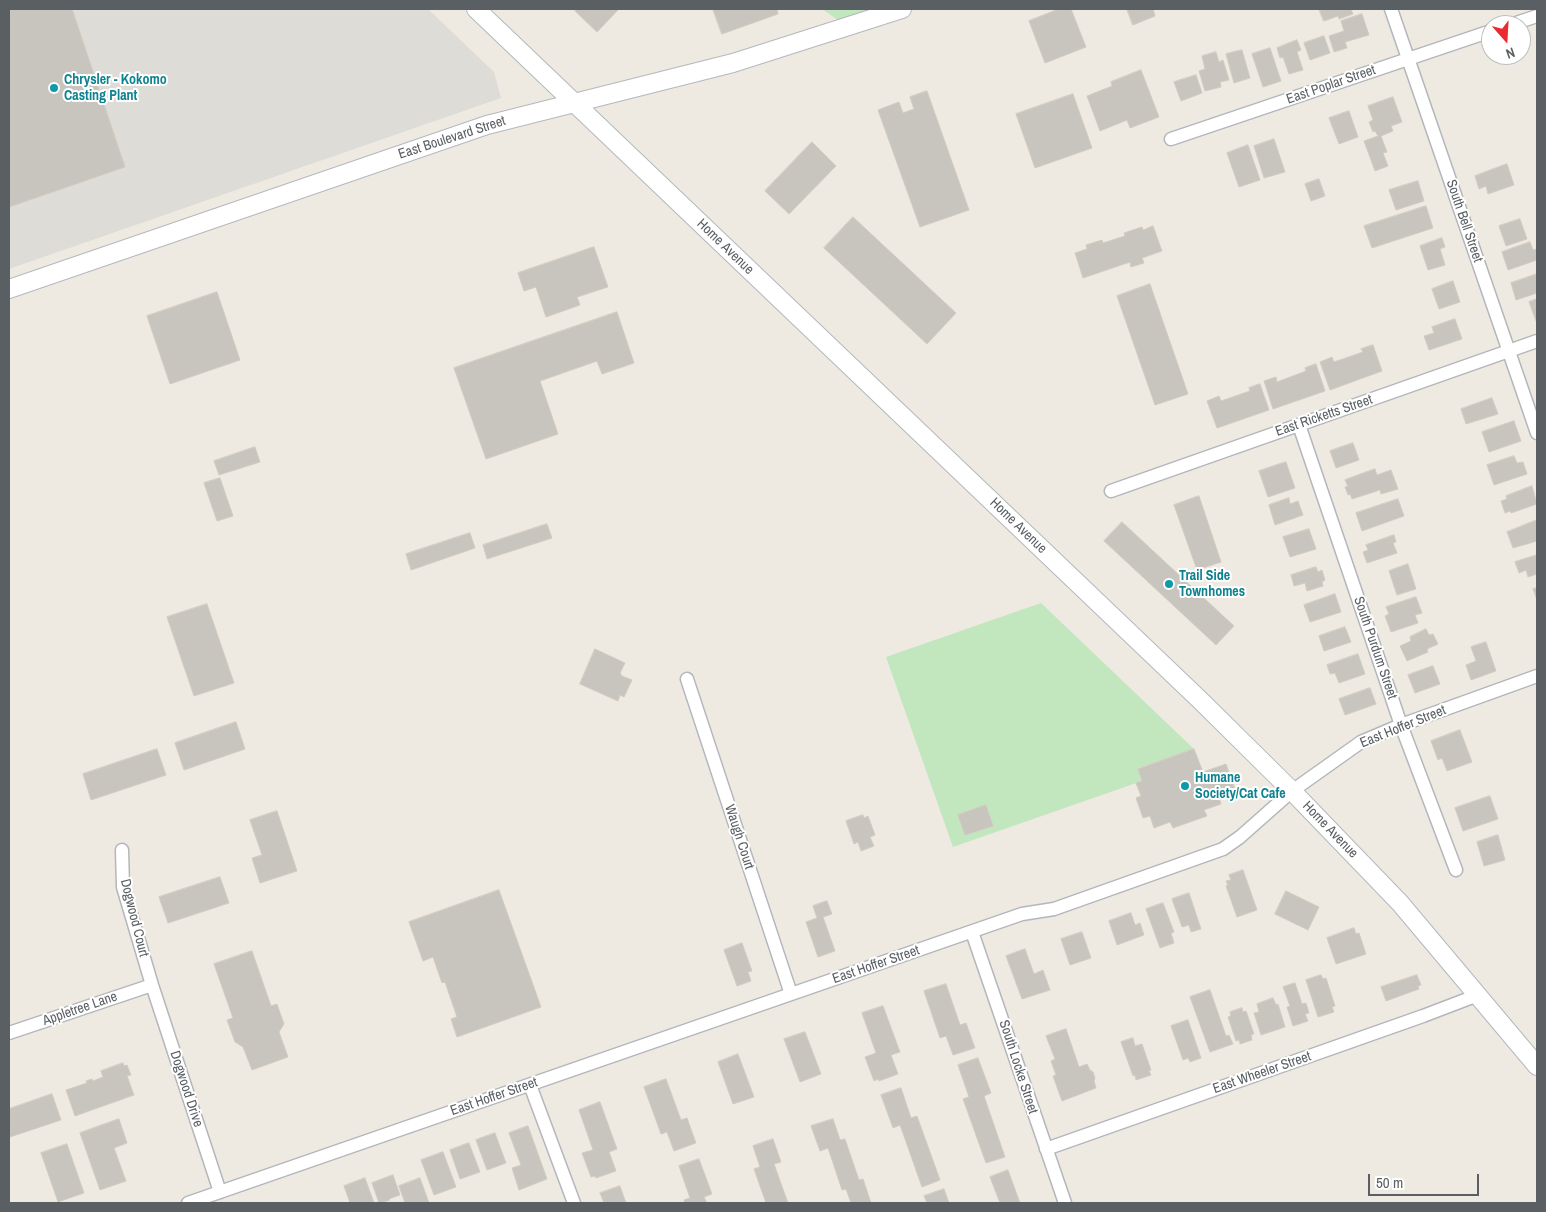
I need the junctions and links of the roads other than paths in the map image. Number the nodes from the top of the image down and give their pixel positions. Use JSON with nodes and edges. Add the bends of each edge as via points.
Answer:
{"nodes":[{"id":1,"x":476,"y":9,"type":"edge"},
{"id":2,"x":902,"y":9,"type":"edge"},
{"id":3,"x":1391,"y":9,"type":"edge"},
{"id":4,"x":1481,"y":34,"type":"edge"},
{"id":5,"x":1407,"y":58,"type":"junction"},
{"id":6,"x":575,"y":103,"type":"junction"},
{"id":7,"x":1171,"y":140,"type":"dead end"},
{"id":8,"x":9,"y":289,"type":"edge"},
{"id":9,"x":1537,"y":341,"type":"edge"},
{"id":10,"x":1509,"y":352,"type":"junction"},
{"id":11,"x":1299,"y":425,"type":"junction"},
{"id":12,"x":1537,"y":434,"type":"edge"},
{"id":13,"x":1111,"y":491,"type":"dead end"},
{"id":14,"x":1537,"y":676,"type":"edge"},
{"id":15,"x":687,"y":679,"type":"dead end"},
{"id":16,"x":1401,"y":725,"type":"junction"},
{"id":17,"x":1292,"y":791,"type":"junction"},
{"id":18,"x":122,"y":850,"type":"dead end"},
{"id":19,"x":1456,"y":870,"type":"dead end"},
{"id":20,"x":972,"y":932,"type":"junction"},
{"id":21,"x":152,"y":985,"type":"junction"},
{"id":22,"x":791,"y":994,"type":"junction"},
{"id":23,"x":1478,"y":995,"type":"junction"},
{"id":24,"x":9,"y":1033,"type":"edge"},
{"id":25,"x":1537,"y":1066,"type":"edge"},
{"id":26,"x":530,"y":1084,"type":"junction"},
{"id":27,"x":1046,"y":1149,"type":"junction"},
{"id":28,"x":220,"y":1192,"type":"junction"},
{"id":29,"x":188,"y":1203,"type":"edge"},
{"id":30,"x":574,"y":1203,"type":"edge"},
{"id":31,"x":1065,"y":1203,"type":"edge"}],
"edges":[{"from":1,"to":6,"type":"main road","name":"Home Avenue"},
{"from":2,"to":6,"type":"main road","name":"East Boulevard Street","via":[[733,63]]},
{"from":3,"to":5,"type":"street","name":"South Bell Street"},
{"from":4,"to":5,"type":"street","name":"East Poplar Street"},
{"from":5,"to":7,"type":"street","name":"East Poplar Street"},
{"from":5,"to":10,"type":"street","name":"South Bell Street"},
{"from":6,"to":8,"type":"main road","name":"East Boulevard Street","via":[[487,125]]},
{"from":6,"to":17,"type":"main road","name":"Home Avenue"},
{"from":9,"to":10,"type":"street","name":"East Ricketts Street"},
{"from":10,"to":11,"type":"street","name":"East Ricketts Street"},
{"from":10,"to":12,"type":"street","name":"South Bell Street"},
{"from":11,"to":13,"type":"street","name":"East Ricketts Street"},
{"from":11,"to":16,"type":"street","name":"South Purdum Street"},
{"from":14,"to":16,"type":"street","name":"East Hoffer Street"},
{"from":15,"to":22,"type":"street","name":"Waugh Court"},
{"from":16,"to":17,"type":"street","name":"East Hoffer Street","via":[[1361,742]]},
{"from":16,"to":19,"type":"street","name":"South Purdum Street"},
{"from":17,"to":20,"type":"street","name":"East Hoffer Street","via":[[1223,849],[1054,909],[1022,914]]},
{"from":17,"to":23,"type":"main road","name":"Home Avenue","via":[[1400,903]]},
{"from":18,"to":21,"type":"street","name":"Dogwood Court","via":[[123,887]]},
{"from":20,"to":22,"type":"street","name":"East Hoffer Street"},
{"from":20,"to":27,"type":"street","name":"South Locke Street"},
{"from":21,"to":24,"type":"street","name":"Appletree Lane"},
{"from":21,"to":28,"type":"street","name":"Dogwood Drive"},
{"from":22,"to":26,"type":"street","name":"East Hoffer Street"},
{"from":23,"to":25,"type":"main road","name":"Home Avenue"},
{"from":23,"to":27,"type":"street","name":"East Wheeler Street"},
{"from":26,"to":28,"type":"street","name":"East Hoffer Street"},
{"from":26,"to":30,"type":"street"},
{"from":27,"to":31,"type":"street","name":"South Locke Street"},
{"from":28,"to":29,"type":"street","name":"East Hoffer Street"}]}
